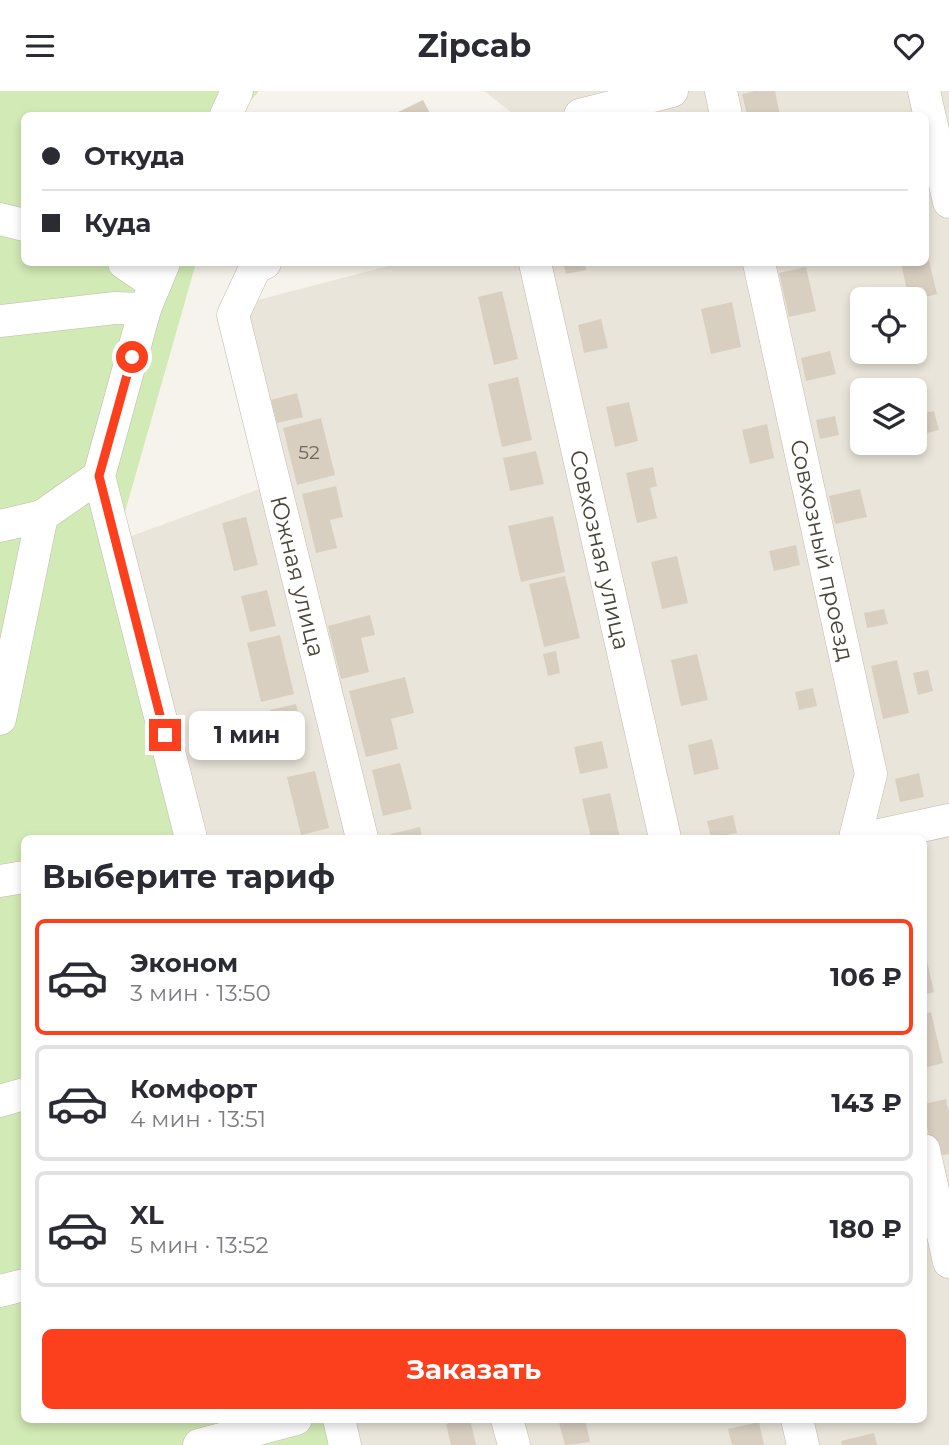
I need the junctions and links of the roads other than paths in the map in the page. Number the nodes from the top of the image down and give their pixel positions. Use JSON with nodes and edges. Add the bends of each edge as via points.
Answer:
{"nodes":[{"id":1,"x":237,"y":91,"type":"edge"},
{"id":2,"x":672,"y":91,"type":"edge"},
{"id":3,"x":721,"y":91,"type":"edge"},
{"id":4,"x":924,"y":91,"type":"edge"},
{"id":5,"x":227,"y":112,"type":"edge"},
{"id":6,"x":592,"y":112,"type":"edge"},
{"id":7,"x":725,"y":112,"type":"edge"},
{"id":8,"x":929,"y":112,"type":"edge"},
{"id":9,"x":929,"y":113,"type":"edge"},
{"id":10,"x":949,"y":202,"type":"edge"},
{"id":11,"x":0,"y":219,"type":"edge"},
{"id":12,"x":21,"y":224,"type":"edge"},
{"id":13,"x":128,"y":266,"type":"edge"},
{"id":14,"x":259,"y":266,"type":"edge"},
{"id":15,"x":536,"y":266,"type":"edge"},
{"id":16,"x":760,"y":266,"type":"edge"},
{"id":17,"x":155,"y":285,"type":"edge"},
{"id":18,"x":0,"y":321,"type":"edge"},
{"id":19,"x":99,"y":476,"type":"junction"},
{"id":20,"x":42,"y":516,"type":"junction"},
{"id":21,"x":0,"y":526,"type":"edge"},
{"id":22,"x":0,"y":719,"type":"edge"},
{"id":23,"x":949,"y":820,"type":"edge"},
{"id":24,"x":190,"y":835,"type":"edge"},
{"id":25,"x":361,"y":835,"type":"edge"},
{"id":26,"x":664,"y":835,"type":"edge"},
{"id":27,"x":856,"y":835,"type":"edge"},
{"id":28,"x":880,"y":835,"type":"edge"},
{"id":29,"x":21,"y":878,"type":"edge"},
{"id":30,"x":0,"y":881,"type":"edge"},
{"id":31,"x":21,"y":1095,"type":"edge"},
{"id":32,"x":0,"y":1101,"type":"edge"},
{"id":33,"x":927,"y":1163,"type":"edge"},
{"id":34,"x":949,"y":1262,"type":"edge"},
{"id":35,"x":21,"y":1286,"type":"edge"},
{"id":36,"x":0,"y":1291,"type":"edge"},
{"id":37,"x":281,"y":1423,"type":"edge"},
{"id":38,"x":340,"y":1423,"type":"edge"},
{"id":39,"x":508,"y":1423,"type":"edge"},
{"id":40,"x":798,"y":1423,"type":"edge"},
{"id":41,"x":199,"y":1445,"type":"edge"},
{"id":42,"x":345,"y":1445,"type":"edge"},
{"id":43,"x":514,"y":1445,"type":"edge"},
{"id":44,"x":803,"y":1445,"type":"edge"}],
"edges":[{"from":1,"to":5,"type":"street"},
{"from":2,"to":6,"type":"street"},
{"from":3,"to":7,"type":"street"},
{"from":4,"to":8,"type":"street"},
{"from":9,"to":10,"type":"street"},
{"from":11,"to":12,"type":"street"},
{"from":13,"to":17,"type":"street"},
{"from":14,"to":25,"type":"street","name":"Южная улица","via":[[233,315]]},
{"from":15,"to":26,"type":"street","name":"Совхозная улица"},
{"from":16,"to":27,"type":"street","name":"Совхозный проезд","via":[[871,774]]},
{"from":17,"to":18,"type":"street","via":[[115,308]]},
{"from":17,"to":19,"type":"street"},
{"from":19,"to":20,"type":"street"},
{"from":19,"to":24,"type":"street"},
{"from":20,"to":21,"type":"street"},
{"from":20,"to":22,"type":"street"},
{"from":23,"to":28,"type":"street"},
{"from":29,"to":30,"type":"street"},
{"from":31,"to":32,"type":"street"},
{"from":33,"to":34,"type":"street"},
{"from":35,"to":36,"type":"street"},
{"from":37,"to":41,"type":"street"},
{"from":38,"to":42,"type":"street"},
{"from":39,"to":43,"type":"street"},
{"from":40,"to":44,"type":"street"}]}
